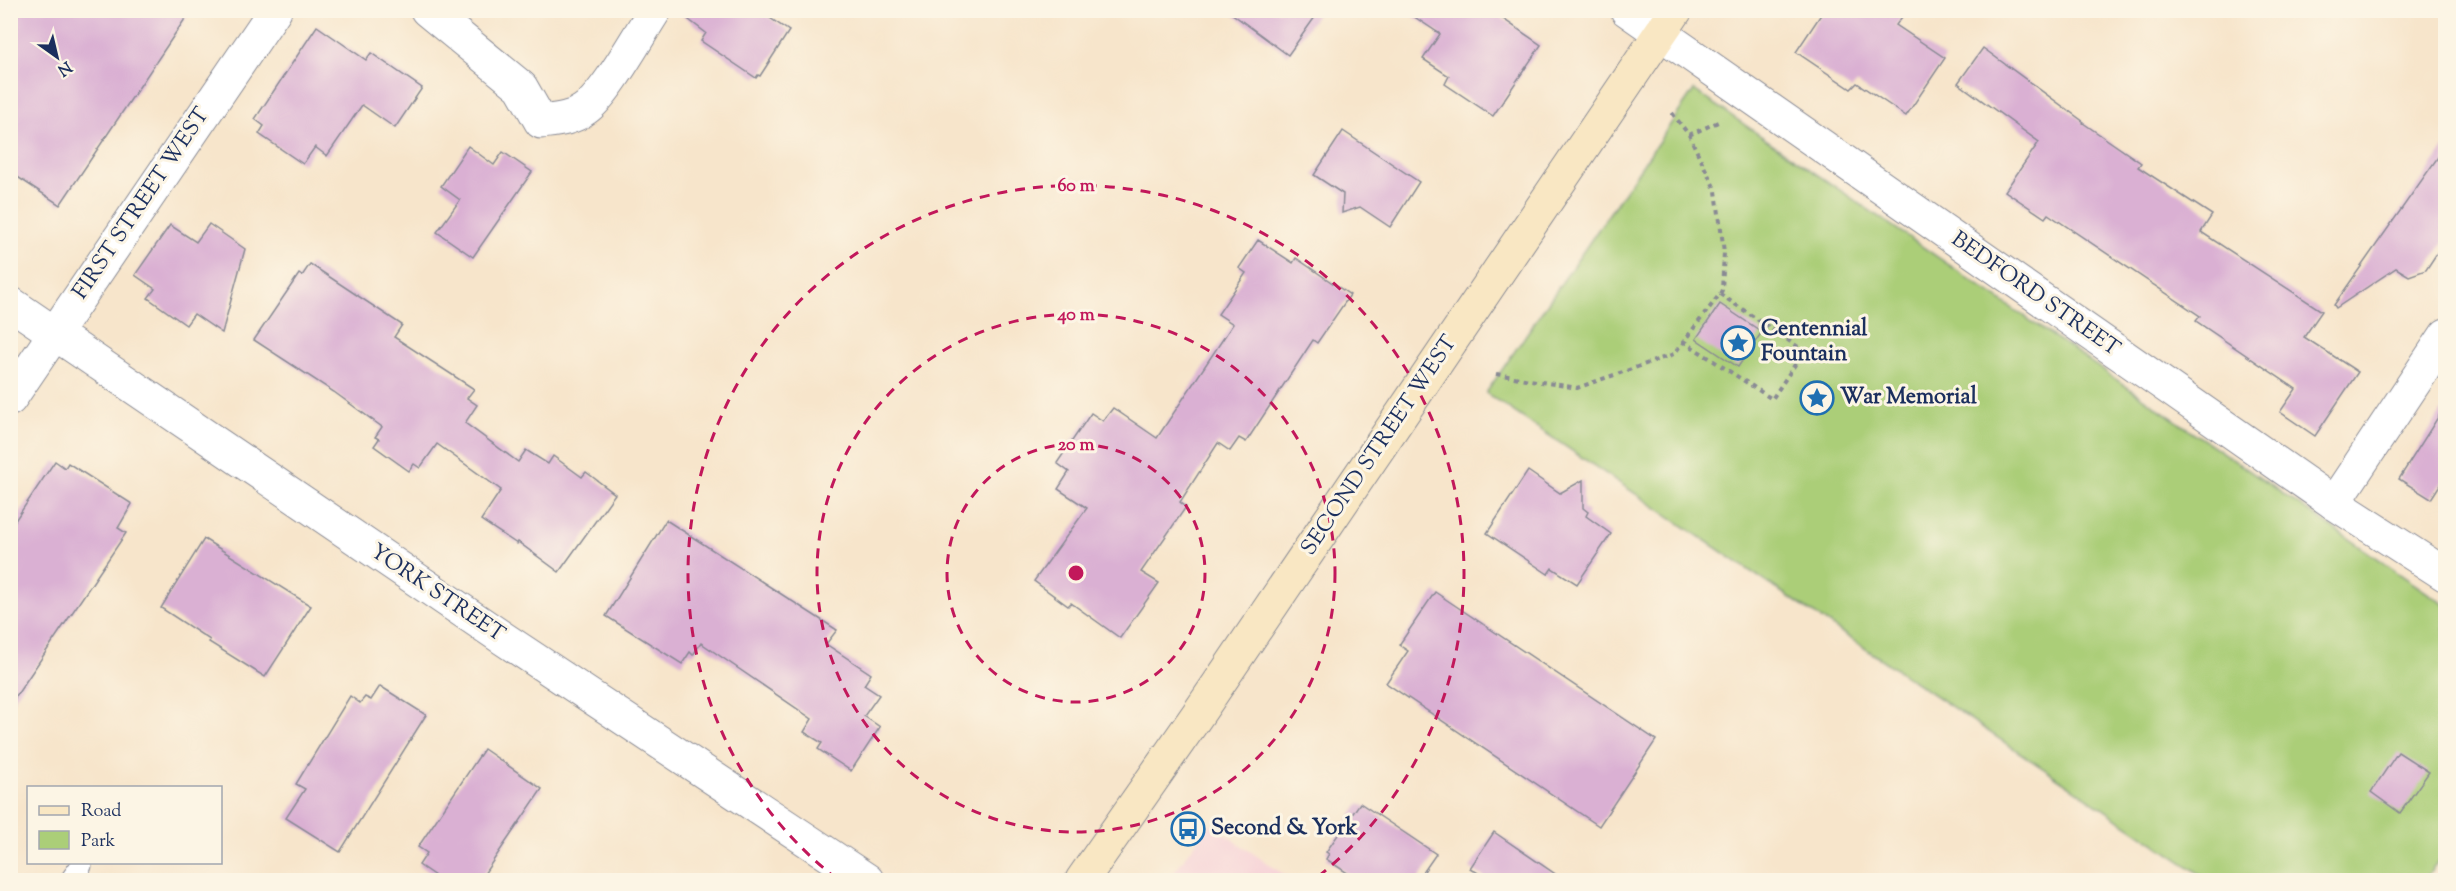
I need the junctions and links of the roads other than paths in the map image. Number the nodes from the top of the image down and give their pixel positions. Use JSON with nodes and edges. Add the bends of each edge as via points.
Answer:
{"nodes":[{"id":1,"x":275,"y":10,"type":"edge"},
{"id":2,"x":427,"y":10,"type":"edge"},
{"id":3,"x":655,"y":10,"type":"edge"},
{"id":4,"x":1627,"y":10,"type":"edge"},
{"id":5,"x":1668,"y":22,"type":"edge"},
{"id":6,"x":10,"y":303,"type":"edge"},
{"id":7,"x":55,"y":333,"type":"junction"},
{"id":8,"x":2445,"y":335,"type":"edge"},
{"id":9,"x":10,"y":399,"type":"edge"},
{"id":10,"x":2334,"y":503,"type":"junction"},
{"id":11,"x":2445,"y":575,"type":"edge"},
{"id":12,"x":867,"y":880,"type":"edge"},
{"id":13,"x":1082,"y":880,"type":"edge"}],
"edges":[{"from":1,"to":7,"type":"street","name":"FIRST STREET WEST"},
{"from":2,"to":3,"type":"street","via":[[521,87],[542,122],[567,119],[586,109],[599,96]]},
{"from":4,"to":5,"type":"street","name":"BEDFORD STREET"},
{"from":5,"to":10,"type":"street","name":"BEDFORD STREET"},
{"from":5,"to":13,"type":"main road","name":"SECOND STREET WEST"},
{"from":6,"to":7,"type":"street","name":"YORK STREET"},
{"from":7,"to":9,"type":"street","name":"FIRST STREET WEST"},
{"from":7,"to":12,"type":"street","name":"YORK STREET"},
{"from":8,"to":10,"type":"street"},
{"from":10,"to":11,"type":"street","name":"BEDFORD STREET"}]}
